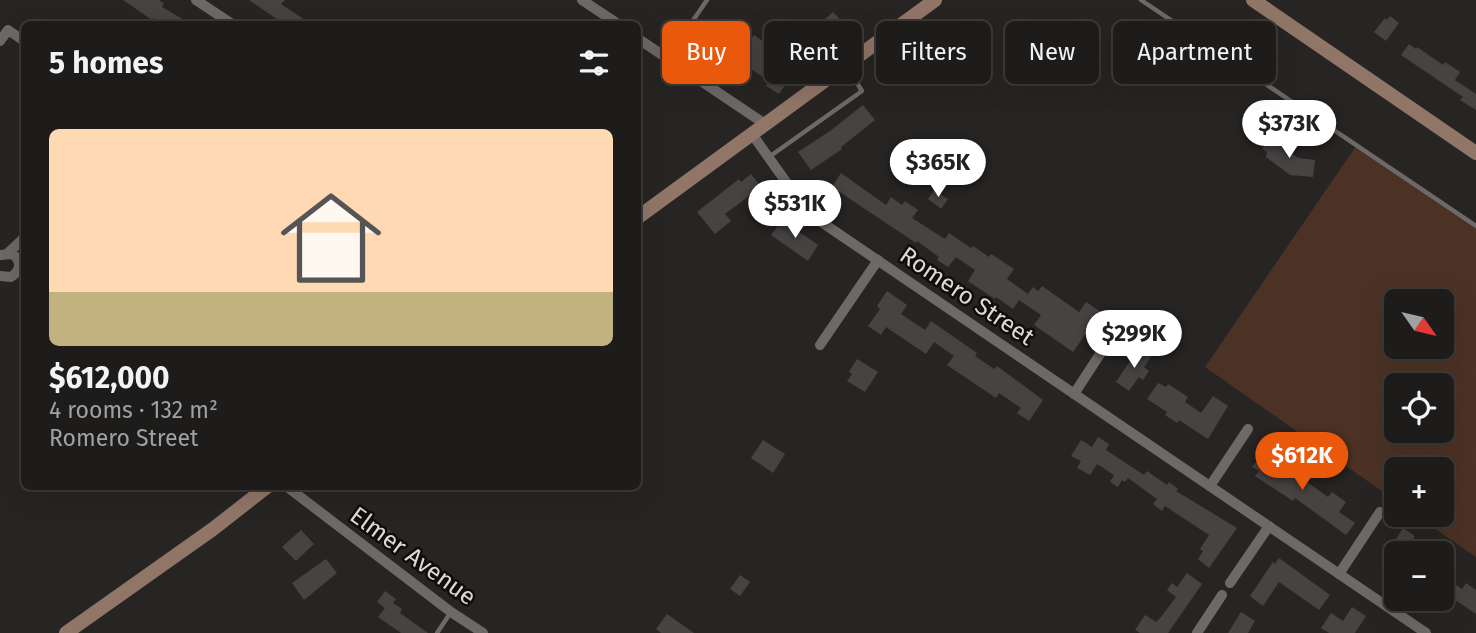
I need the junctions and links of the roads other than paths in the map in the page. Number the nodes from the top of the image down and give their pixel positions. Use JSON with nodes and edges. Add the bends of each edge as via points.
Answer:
{"nodes":[{"id":1,"x":196,"y":0,"type":"edge"},
{"id":2,"x":582,"y":0,"type":"edge"},
{"id":3,"x":707,"y":0,"type":"edge"},
{"id":4,"x":935,"y":0,"type":"edge"},
{"id":5,"x":1141,"y":0,"type":"edge"},
{"id":6,"x":1253,"y":0,"type":"edge"},
{"id":7,"x":228,"y":21,"type":"edge"},
{"id":8,"x":614,"y":21,"type":"edge"},
{"id":9,"x":693,"y":21,"type":"edge"},
{"id":10,"x":21,"y":39,"type":"edge"},
{"id":11,"x":0,"y":41,"type":"edge"},
{"id":12,"x":641,"y":41,"type":"edge"},
{"id":13,"x":862,"y":53,"type":"edge"},
{"id":14,"x":662,"y":55,"type":"edge"},
{"id":15,"x":706,"y":84,"type":"edge"},
{"id":16,"x":820,"y":84,"type":"edge"},
{"id":17,"x":858,"y":84,"type":"edge"},
{"id":18,"x":765,"y":124,"type":"junction"},
{"id":19,"x":752,"y":134,"type":"junction"},
{"id":20,"x":1476,"y":153,"type":"edge"},
{"id":21,"x":769,"y":158,"type":"junction"},
{"id":22,"x":641,"y":215,"type":"edge"},
{"id":23,"x":1476,"y":226,"type":"edge"},
{"id":24,"x":21,"y":240,"type":"edge"},
{"id":25,"x":4,"y":254,"type":"edge"},
{"id":26,"x":878,"y":260,"type":"junction"},
{"id":27,"x":20,"y":272,"type":"edge"},
{"id":28,"x":0,"y":276,"type":"edge"},
{"id":29,"x":1119,"y":325,"type":"dead end"},
{"id":30,"x":820,"y":345,"type":"dead end"},
{"id":31,"x":1074,"y":394,"type":"junction"},
{"id":32,"x":1248,"y":429,"type":"dead end"},
{"id":33,"x":1210,"y":486,"type":"junction"},
{"id":34,"x":263,"y":490,"type":"edge"},
{"id":35,"x":291,"y":490,"type":"edge"},
{"id":36,"x":1380,"y":513,"type":"dead end"},
{"id":37,"x":1269,"y":526,"type":"junction"},
{"id":38,"x":1339,"y":573,"type":"junction"},
{"id":39,"x":1230,"y":583,"type":"dead end"},
{"id":40,"x":1222,"y":595,"type":"dead end"},
{"id":41,"x":452,"y":612,"type":"junction"},
{"id":42,"x":66,"y":633,"type":"edge"},
{"id":43,"x":437,"y":633,"type":"edge"},
{"id":44,"x":483,"y":633,"type":"edge"},
{"id":45,"x":1197,"y":633,"type":"edge"},
{"id":46,"x":1426,"y":633,"type":"edge"}],
"edges":[{"from":1,"to":7,"type":"street"},
{"from":2,"to":8,"type":"street"},
{"from":3,"to":9,"type":"lane"},
{"from":4,"to":13,"type":"main road"},
{"from":5,"to":23,"type":"lane"},
{"from":6,"to":20,"type":"main road"},
{"from":10,"to":11,"type":"street","via":[[8,30]]},
{"from":12,"to":14,"type":"street"},
{"from":15,"to":18,"type":"street"},
{"from":16,"to":18,"type":"main road"},
{"from":17,"to":21,"type":"lane","via":[[862,90]]},
{"from":18,"to":19,"type":"main road"},
{"from":19,"to":21,"type":"street","name":"Romero Street"},
{"from":19,"to":22,"type":"main road"},
{"from":21,"to":26,"type":"street","name":"Romero Street","via":[[807,213]]},
{"from":24,"to":25,"type":"street"},
{"from":25,"to":27,"type":"street"},
{"from":26,"to":30,"type":"street"},
{"from":26,"to":31,"type":"street","name":"Romero Street"},
{"from":27,"to":28,"type":"street","via":[[8,278]]},
{"from":29,"to":31,"type":"street"},
{"from":31,"to":33,"type":"street","name":"Romero Street"},
{"from":32,"to":33,"type":"street"},
{"from":33,"to":37,"type":"street","name":"Romero Street"},
{"from":34,"to":42,"type":"main road"},
{"from":35,"to":41,"type":"street","name":"Elmer Avenue"},
{"from":36,"to":38,"type":"street"},
{"from":37,"to":38,"type":"street","name":"Romero Street"},
{"from":37,"to":39,"type":"street"},
{"from":38,"to":46,"type":"street","name":"Romero Street"},
{"from":40,"to":45,"type":"street"},
{"from":41,"to":43,"type":"lane"},
{"from":41,"to":44,"type":"street","name":"Elmer Avenue"}]}
